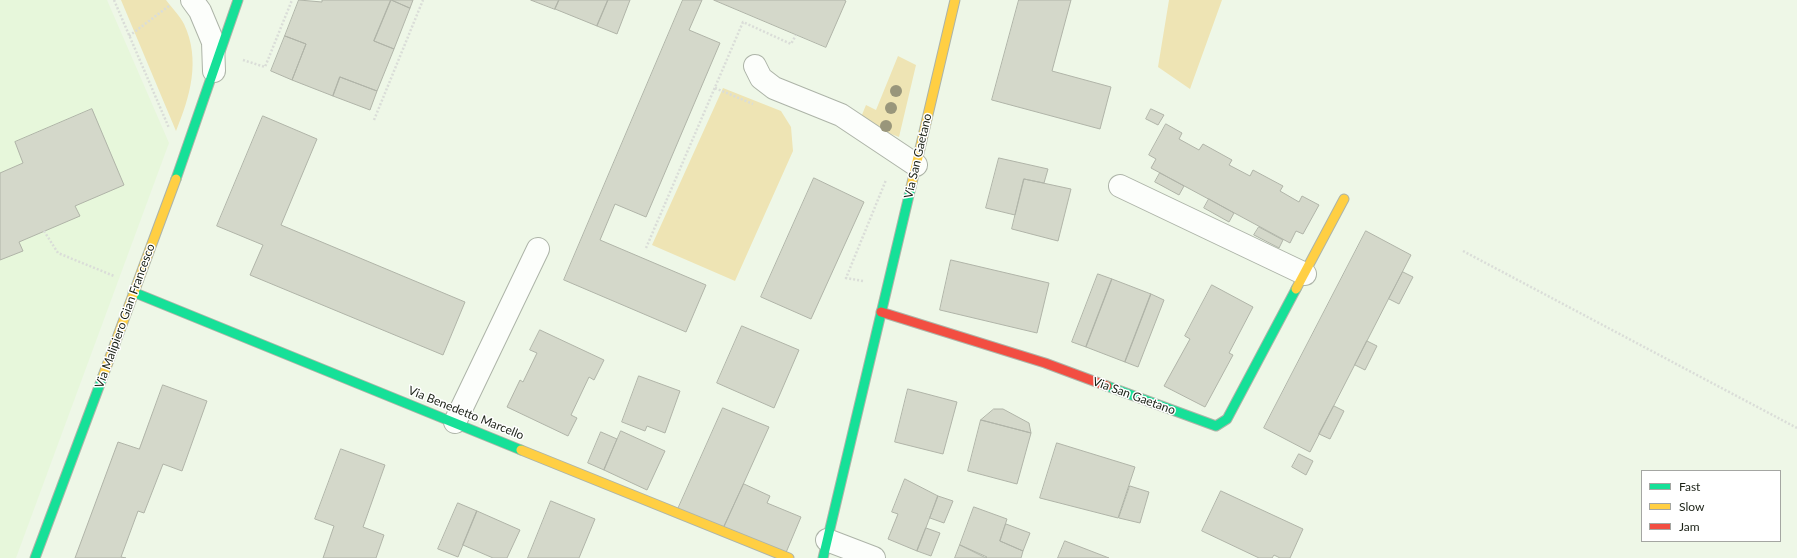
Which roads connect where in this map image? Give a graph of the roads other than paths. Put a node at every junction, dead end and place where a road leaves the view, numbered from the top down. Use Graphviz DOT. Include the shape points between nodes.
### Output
graph roads {
  1 [pos="238,0"];
  2 [pos="955,0"];
  3 [pos="181,2"];
  4 [pos="755,66"];
  5 [pos="214,74"];
  6 [pos="916,165"];
  7 [pos="1120,186"];
  8 [pos="1344,199"];
  9 [pos="538,249"];
  10 [pos="1306,274"];
  11 [pos="133,292"];
  12 [pos="882,312"];
  13 [pos="455,422"];
  14 [pos="825,549"];
  15 [pos="35,558"];
  16 [pos="789,558"];
  17 [pos="874,558"];
  1 -- 5 [label="street, Via Malipiero Gian Francesco"];
  2 -- 6 [label="street, Via San Gaetano"];
  3 -- 5 [label="street, Via Malipiero Gian Francesco" via="200,11 213,42"];
  4 -- 6 [label="street" via="761,78 774,88 841,115"];
  5 -- 11 [label="street, Via Malipiero Gian Francesco"];
  6 -- 12 [label="street, Via San Gaetano"];
  7 -- 10 [label="street"];
  8 -- 10 [label="street, Via San Gaetano"];
  9 -- 13 [label="street"];
  10 -- 12 [label="street, Via San Gaetano" via="1227,419 1216,426 1045,363"];
  11 -- 13 [label="street, Via Benedetto Marcello"];
  11 -- 15 [label="street, Via Malipiero Gian Francesco"];
  12 -- 14 [label="street, Via San Gaetano"];
  13 -- 16 [label="street, Via Benedetto Marcello"];
  14 -- 17 [label="street"];
}
